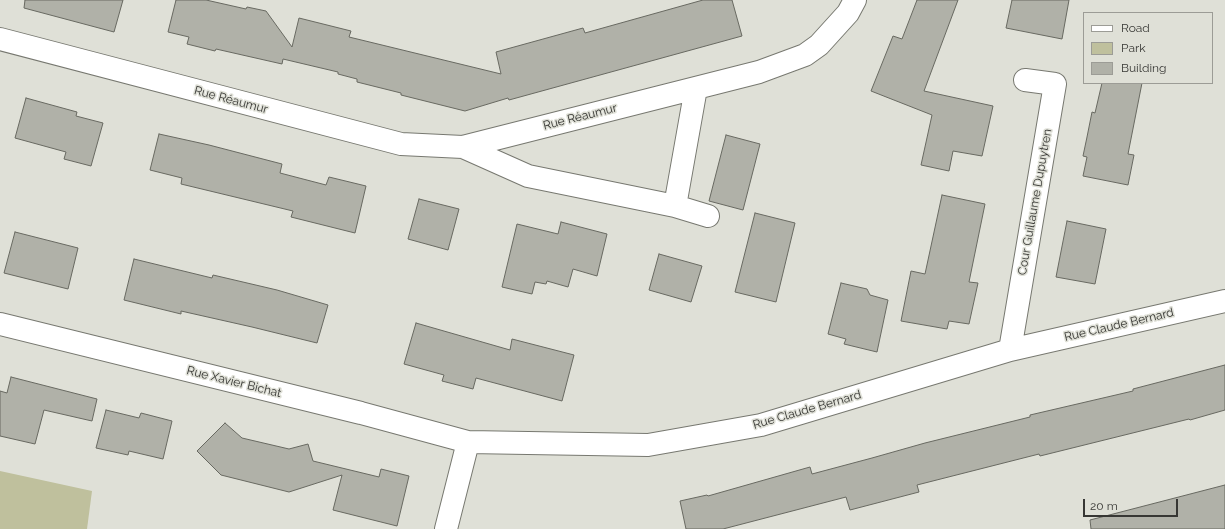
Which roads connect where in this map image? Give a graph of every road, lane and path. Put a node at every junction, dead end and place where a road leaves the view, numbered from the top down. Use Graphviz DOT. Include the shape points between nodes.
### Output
graph roads {
  1 [pos="855,0"];
  2 [pos="0,39"];
  3 [pos="1025,80"];
  4 [pos="696,88"];
  5 [pos="463,147"];
  6 [pos="675,206"];
  7 [pos="708,216"];
  8 [pos="1225,301"];
  9 [pos="0,324"];
  10 [pos="1010,350"];
  11 [pos="468,442"];
  12 [pos="446,529"];
  1 -- 4 [label="street, Rue Réaumur" via="848,13 819,45 805,55 759,72"];
  2 -- 5 [label="street, Rue Réaumur" via="401,144"];
  3 -- 10 [label="street, Cour Guillaume Dupuytren" via="1055,84"];
  4 -- 5 [label="street, Rue Réaumur"];
  4 -- 6 [label="street"];
  5 -- 6 [label="street, Rue Réaumur" via="528,176"];
  6 -- 7 [label="street, Rue Réaumur"];
  8 -- 10 [label="street, Rue Claude Bernard"];
  9 -- 11 [label="street, Rue Xavier Bichat"];
  10 -- 11 [label="street, Rue Claude Bernard" via="761,425 648,445"];
  11 -- 12 [label="street"];
}
